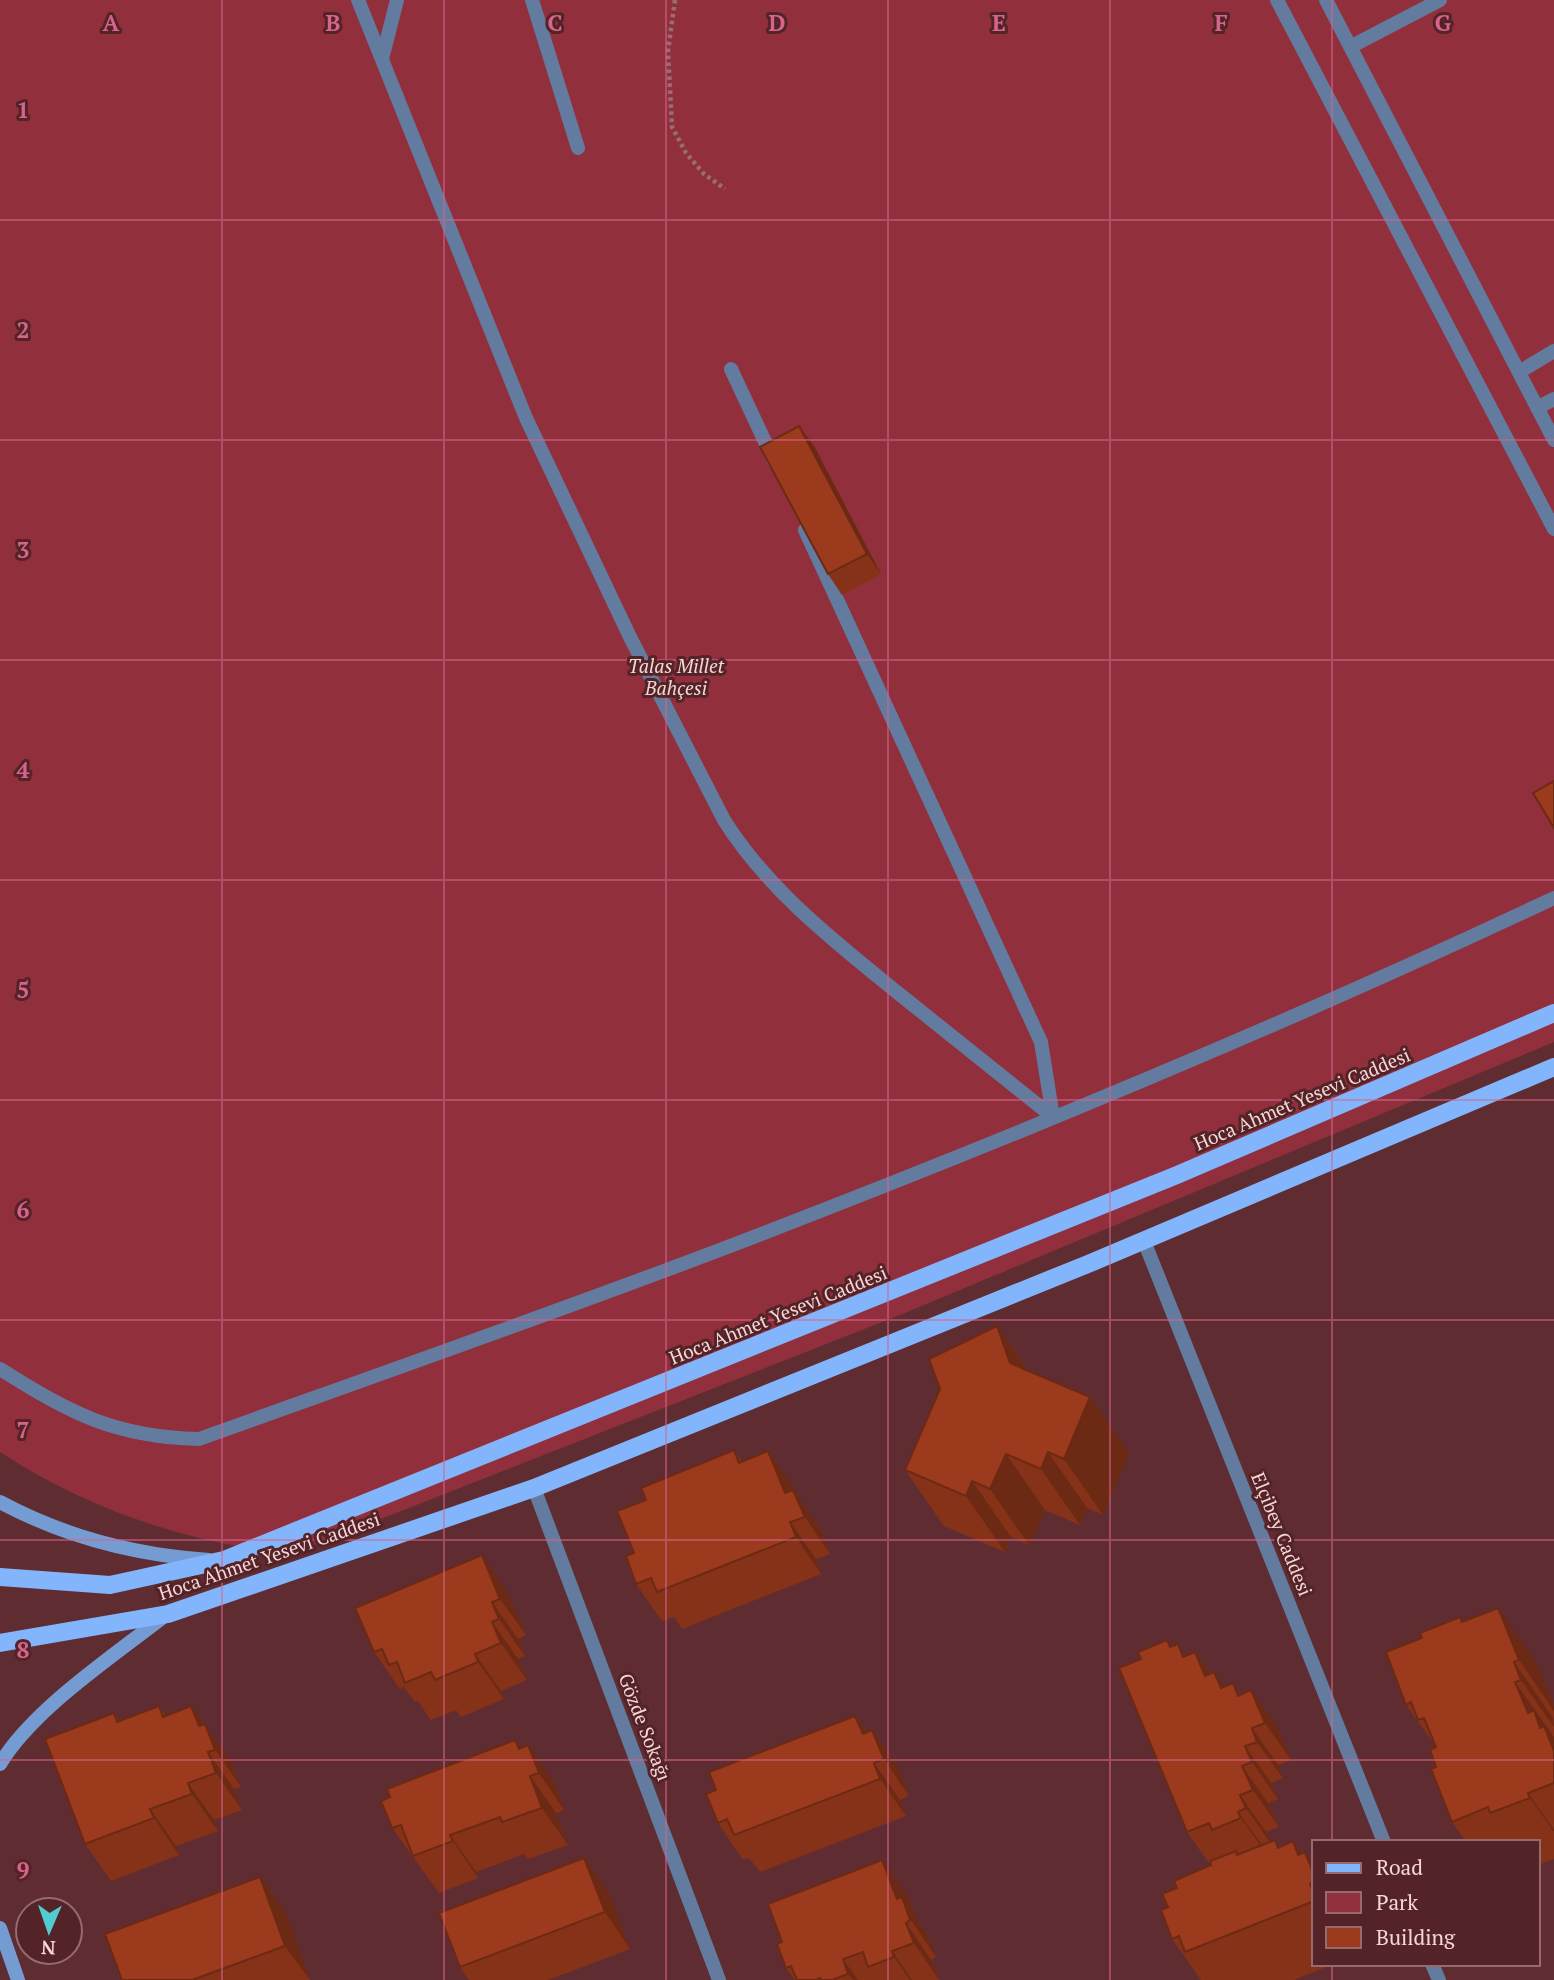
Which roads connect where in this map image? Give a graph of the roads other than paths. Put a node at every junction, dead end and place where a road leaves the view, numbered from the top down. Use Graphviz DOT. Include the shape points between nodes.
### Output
graph roads {
  1 [pos="358,0"];
  2 [pos="397,0"];
  3 [pos="532,0"];
  4 [pos="1277,0"];
  5 [pos="1326,0"];
  6 [pos="1440,0"];
  7 [pos="1350,47"];
  8 [pos="382,59"];
  9 [pos="578,148"];
  10 [pos="1554,351"];
  11 [pos="731,369"];
  12 [pos="1519,372"];
  13 [pos="1554,399"];
  14 [pos="1538,408"];
  15 [pos="1554,440"];
  16 [pos="778,470"];
  17 [pos="801,521"];
  18 [pos="1554,529"];
  19 [pos="1554,898"];
  20 [pos="1554,1013"];
  21 [pos="1554,1067"];
  22 [pos="1053,1117"];
  23 [pos="1144,1241"];
  24 [pos="0,1369"];
  25 [pos="534,1488"];
  26 [pos="0,1502"];
  27 [pos="224,1560"];
  28 [pos="0,1577"];
  29 [pos="167,1614"];
  30 [pos="0,1643"];
  31 [pos="0,1764"];
  32 [pos="1383,1840"];
  33 [pos="0,1928"];
  34 [pos="18,1980"];
  35 [pos="719,1980"];
  1 -- 8 [label="street"];
  2 -- 8 [label="street"];
  3 -- 9 [label="street"];
  4 -- 18 [label="street"];
  5 -- 7 [label="street"];
  6 -- 7 [label="street"];
  7 -- 12 [label="street"];
  8 -- 22 [label="street" via="526,418 630,637 741,848 782,895 849,953"];
  10 -- 12 [label="street"];
  11 -- 16 [label="street"];
  12 -- 14 [label="street"];
  13 -- 14 [label="street"];
  14 -- 15 [label="street"];
  17 -- 22 [label="street" via="1041,1042"];
  19 -- 22 [label="street" via="1325,1002"];
  20 -- 27 [label="main road, Hoca Ahmet Yesevi Caddesi" via="1164,1180"];
  21 -- 23 [label="main road, Hoca Ahmet Yesevi Caddesi"];
  22 -- 24 [label="street" via="695,1259 199,1439 162,1438 99,1423"];
  23 -- 25 [label="main road, Hoca Ahmet Yesevi Caddesi"];
  23 -- 32 [label="street, Elçibey Caddesi"];
  25 -- 29 [label="main road, Hoca Ahmet Yesevi Caddesi"];
  25 -- 35 [label="street, Gözde Sokağı"];
  26 -- 27 [label="main road" via="71,1534 121,1548"];
  27 -- 28 [label="main road, Hoca Ahmet Yesevi Caddesi" via="110,1585"];
  29 -- 30 [label="main road, Hoca Ahmet Yesevi Caddesi"];
  29 -- 31 [label="main road" via="57,1701 23,1732"];
  33 -- 34 [label="main road"];
}
